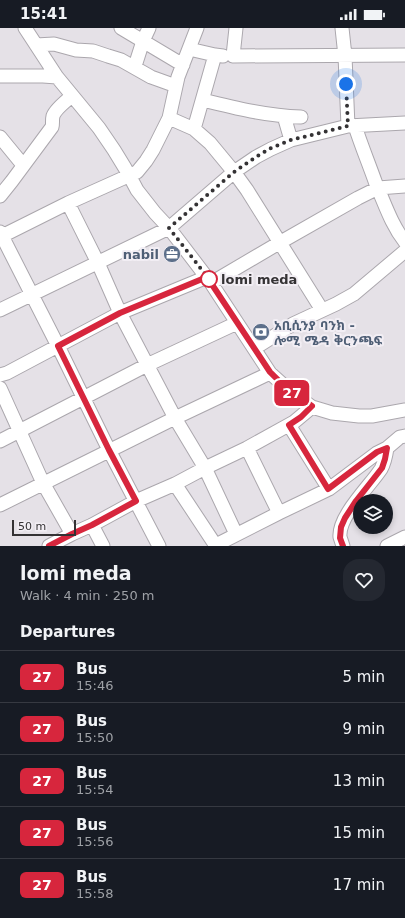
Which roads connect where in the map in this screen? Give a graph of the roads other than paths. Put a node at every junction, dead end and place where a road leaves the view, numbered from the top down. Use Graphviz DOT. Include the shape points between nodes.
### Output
graph roads {
  1 [pos="25,28"];
  2 [pos="121,28"];
  3 [pos="149,28"];
  4 [pos="197,28"];
  5 [pos="236,28"];
  6 [pos="342,28"];
  7 [pos="143,41"];
  8 [pos="36,45"];
  9 [pos="190,48"];
  10 [pos="215,55"];
  11 [pos="405,55"];
  12 [pos="233,56"];
  13 [pos="345,56"];
  14 [pos="183,65"];
  15 [pos="135,66"];
  16 [pos="0,76"];
  17 [pos="57,77"];
  18 [pos="176,86"];
  19 [pos="72,96"];
  20 [pos="203,100"];
  21 [pos="284,116"];
  22 [pos="301,117"];
  23 [pos="169,118"];
  24 [pos="405,123"];
  25 [pos="351,126"];
  26 [pos="194,129"];
  27 [pos="0,137"];
  28 [pos="291,140"];
  29 [pos="23,165"];
  30 [pos="234,172"];
  31 [pos="129,175"];
  32 [pos="405,186"];
  33 [pos="378,188"];
  34 [pos="0,196"];
  35 [pos="68,203"];
  36 [pos="169,228"];
  37 [pos="1,235"];
  38 [pos="405,242"];
  39 [pos="279,243"];
  40 [pos="405,251"];
  41 [pos="98,263"];
  42 [pos="209,280"];
  43 [pos="31,295"];
  44 [pos="0,310"];
  45 [pos="322,310"];
  46 [pos="120,313"];
  47 [pos="237,323"];
  48 [pos="58,346"];
  49 [pos="255,348"];
  50 [pos="147,365"];
  51 [pos="270,372"];
  52 [pos="0,376"];
  53 [pos="0,388"];
  54 [pos="84,398"];
  55 [pos="312,406"];
  56 [pos="405,410"];
  57 [pos="175,418"];
  58 [pos="289,425"];
  59 [pos="20,430"];
  60 [pos="405,436"];
  61 [pos="0,441"];
  62 [pos="247,448"];
  63 [pos="387,448"];
  64 [pos="109,450"];
  65 [pos="205,468"];
  66 [pos="43,483"];
  67 [pos="175,484"];
  68 [pos="328,489"];
  69 [pos="136,501"];
  70 [pos="0,505"];
  71 [pos="279,513"];
  72 [pos="92,525"];
  73 [pos="72,534"];
  74 [pos="236,534"];
  75 [pos="405,537"];
  76 [pos="50,546"];
  77 [pos="103,546"];
  78 [pos="159,546"];
  79 [pos="215,546"];
  80 [pos="343,546"];
  81 [pos="387,546"];
  1 -- 8 [label="street"];
  2 -- 7 [label="street"];
  3 -- 7 [label="street"];
  4 -- 9 [label="street"];
  5 -- 12 [label="street"];
  6 -- 13 [label="street"];
  7 -- 14 [label="street"];
  7 -- 15 [label="street"];
  8 -- 15 [label="street" via="54,44 93,52"];
  8 -- 17 [label="street"];
  9 -- 10 [label="street"];
  9 -- 14 [label="street"];
  10 -- 12 [label="street"];
  10 -- 20 [label="street"];
  11 -- 13 [label="street"];
  12 -- 13 [label="street"];
  13 -- 25 [label="street"];
  14 -- 18 [label="street"];
  15 -- 18 [label="street" via="151,77"];
  16 -- 17 [label="street"];
  17 -- 19 [label="street"];
  18 -- 23 [label="street"];
  19 -- 29 [label="street" via="57,110 53,116 52,127"];
  19 -- 31 [label="street" via="110,144"];
  20 -- 21 [label="street"];
  20 -- 26 [label="street"];
  21 -- 22 [label="street"];
  21 -- 28 [label="street"];
  23 -- 26 [label="street"];
  23 -- 31 [label="street" via="146,161 137,172"];
  24 -- 25 [label="street"];
  25 -- 28 [label="street"];
  25 -- 33 [label="street"];
  26 -- 30 [label="street" via="210,143"];
  27 -- 29 [label="street"];
  28 -- 30 [label="street" via="271,148"];
  29 -- 34 [label="street"];
  30 -- 36 [label="street"];
  30 -- 39 [label="street"];
  31 -- 35 [label="street"];
  31 -- 36 [label="street" via="137,190"];
  32 -- 33 [label="street"];
  33 -- 38 [label="street" via="391,220"];
  33 -- 39 [label="street"];
  35 -- 37 [label="street"];
  35 -- 41 [label="street"];
  36 -- 41 [label="street"];
  36 -- 42 [label="street"];
  37 -- 43 [label="street"];
  39 -- 42 [label="street"];
  39 -- 45 [label="street"];
  40 -- 45 [label="street" via="354,294"];
  41 -- 43 [label="street"];
  41 -- 46 [label="street"];
  42 -- 46 [label="street"];
  42 -- 47 [label="street"];
  43 -- 44 [label="street"];
  43 -- 48 [label="street"];
  45 -- 49 [label="street"];
  46 -- 48 [label="street"];
  46 -- 50 [label="street"];
  47 -- 49 [label="street"];
  47 -- 50 [label="street"];
  48 -- 52 [label="street"];
  48 -- 54 [label="street"];
  49 -- 51 [label="street"];
  50 -- 54 [label="street"];
  50 -- 57 [label="street"];
  51 -- 55 [label="street" via="290,391"];
  51 -- 57 [label="street"];
  53 -- 59 [label="street"];
  54 -- 59 [label="street"];
  54 -- 64 [label="street"];
  55 -- 56 [label="street" via="332,413 359,416"];
  55 -- 58 [label="street"];
  57 -- 64 [label="street"];
  57 -- 65 [label="street"];
  58 -- 62 [label="street"];
  58 -- 68 [label="street"];
  59 -- 61 [label="street"];
  59 -- 66 [label="street"];
  60 -- 63 [label="street"];
  62 -- 65 [label="street"];
  62 -- 71 [label="street"];
  63 -- 68 [label="street" via="377,452"];
  63 -- 80 [label="street" via="382,468 345,518 340,538"];
  64 -- 66 [label="street"];
  64 -- 69 [label="street"];
  65 -- 67 [label="street"];
  65 -- 74 [label="street"];
  66 -- 70 [label="street"];
  66 -- 73 [label="street"];
  67 -- 69 [label="street"];
  67 -- 79 [label="street"];
  68 -- 71 [label="street"];
  69 -- 72 [label="street"];
  69 -- 78 [label="street"];
  71 -- 74 [label="street"];
  72 -- 73 [label="street"];
  72 -- 77 [label="street"];
  73 -- 76 [label="street"];
  74 -- 79 [label="street"];
  75 -- 81 [label="street"];
}
